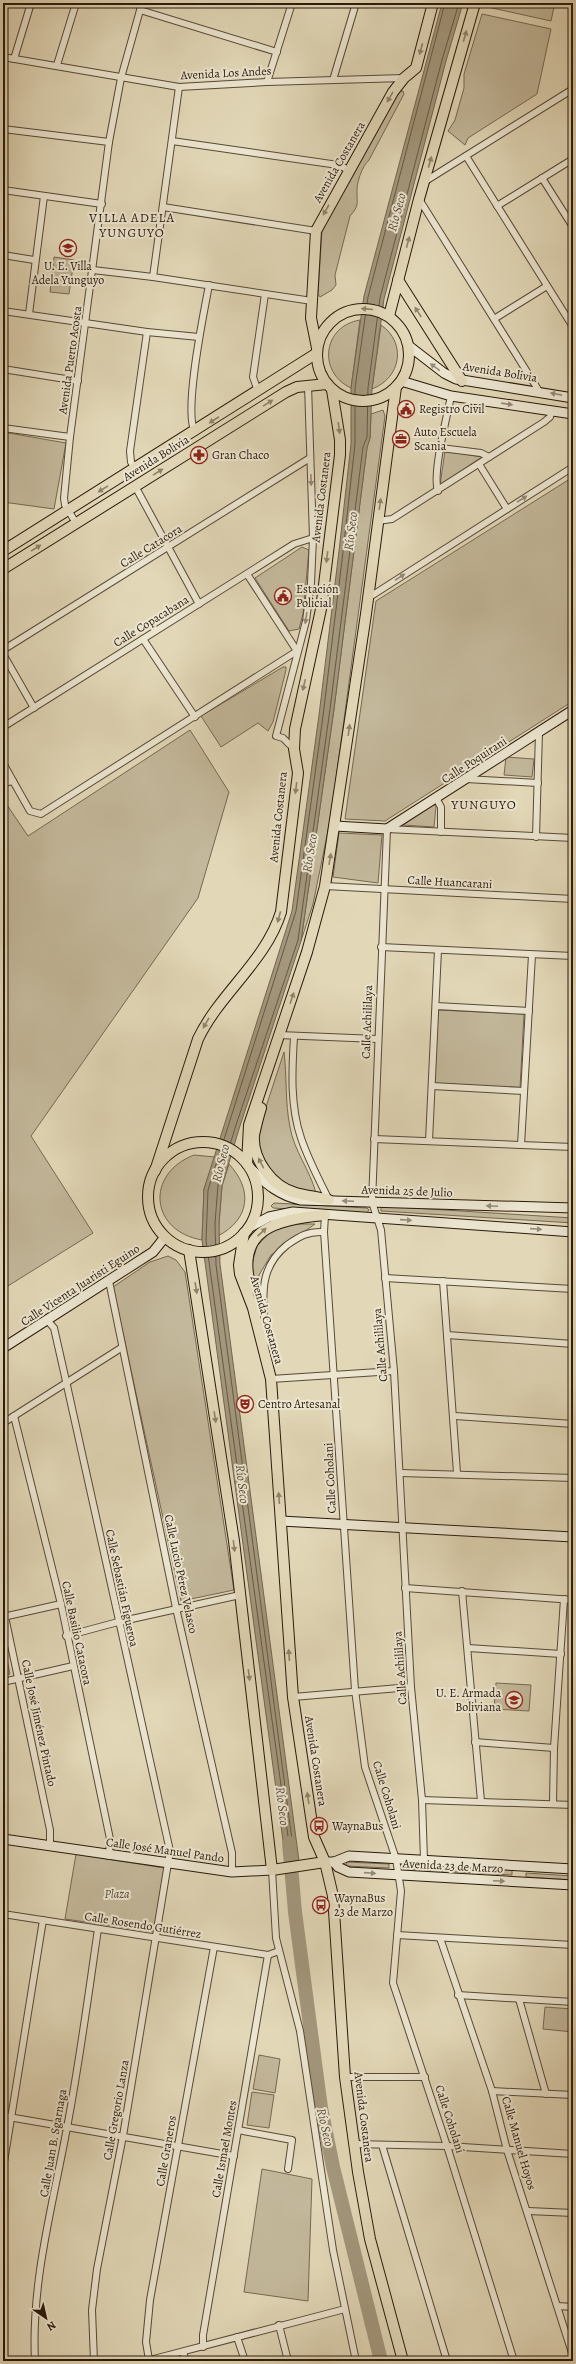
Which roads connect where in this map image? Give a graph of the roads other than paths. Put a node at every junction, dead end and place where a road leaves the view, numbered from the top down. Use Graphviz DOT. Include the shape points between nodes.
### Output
graph roads {
  1 [pos="31,3"];
  2 [pos="76,3"];
  3 [pos="292,3"];
  4 [pos="356,3"];
  5 [pos="433,3"];
  6 [pos="474,3"];
  7 [pos="141,6"];
  8 [pos="277,52"];
  9 [pos="3,57"];
  10 [pos="14,59"];
  11 [pos="57,65"];
  12 [pos="121,78"];
  13 [pos="404,78"];
  14 [pos="333,80"];
  15 [pos="267,82"];
  16 [pos="179,87"];
  17 [pos="573,89"];
  18 [pos="3,129"];
  19 [pos="172,141"];
  20 [pos="109,142"];
  21 [pos="466,156"];
  22 [pos="573,159"];
  23 [pos="349,170"];
  24 [pos="542,178"];
  25 [pos="424,182"];
  26 [pos="3,190"];
  27 [pos="44,196"];
  28 [pos="419,199"];
  29 [pos="102,204"];
  30 [pos="497,206"];
  31 [pos="162,207"];
  32 [pos="573,226"];
  33 [pos="316,231"];
  34 [pos="3,255"];
  35 [pos="34,260"];
  36 [pos="93,270"];
  37 [pos="153,277"];
  38 [pos="398,280"];
  39 [pos="209,285"];
  40 [pos="547,286"];
  41 [pos="265,294"];
  42 [pos="312,301"];
  43 [pos="3,311"];
  44 [pos="29,314"];
  45 [pos="386,314"];
  46 [pos="494,319"];
  47 [pos="87,323"];
  48 [pos="573,327"];
  49 [pos="147,332"];
  50 [pos="199,337"];
  51 [pos="409,346"];
  52 [pos="317,350"];
  53 [pos="3,369"];
  54 [pos="462,380"];
  55 [pos="78,381"];
  56 [pos="308,385"];
  57 [pos="396,387"];
  58 [pos="333,389"];
  59 [pos="258,391"];
  60 [pos="539,391"];
  61 [pos="451,396"];
  62 [pos="573,398"];
  63 [pos="552,410"];
  64 [pos="573,414"];
  65 [pos="3,428"];
  66 [pos="195,432"];
  67 [pos="70,436"];
  68 [pos="441,448"];
  69 [pos="489,457"];
  70 [pos="310,458"];
  71 [pos="479,464"];
  72 [pos="573,467"];
  73 [pos="135,469"];
  74 [pos="135,486"];
  75 [pos="438,491"];
  76 [pos="507,509"];
  77 [pos="68,511"];
  78 [pos="377,521"];
  79 [pos="76,523"];
  80 [pos="313,538"];
  81 [pos="167,549"];
  82 [pos="3,551"];
  83 [pos="3,569"];
  84 [pos="247,574"];
  85 [pos="368,598"];
  86 [pos="199,604"];
  87 [pos="143,639"];
  88 [pos="3,650"];
  89 [pos="297,651"];
  90 [pos="3,654"];
  91 [pos="34,708"];
  92 [pos="573,710"];
  93 [pos="195,717"];
  94 [pos="3,727"];
  95 [pos="539,732"];
  96 [pos="294,749"];
  97 [pos="3,764"];
  98 [pos="466,779"];
  99 [pos="14,781"];
  100 [pos="3,783"];
  101 [pos="538,783"];
  102 [pos="436,798"];
  103 [pos="335,826"];
  104 [pos="387,829"];
  105 [pos="441,832"];
  106 [pos="536,837"];
  107 [pos="573,838"];
  108 [pos="325,886"];
  109 [pos="383,889"];
  110 [pos="573,899"];
  111 [pos="381,947"];
  112 [pos="438,950"];
  113 [pos="532,955"];
  114 [pos="573,956"];
  115 [pos="436,1006"];
  116 [pos="529,1012"];
  117 [pos="279,1034"];
  118 [pos="294,1037"];
  119 [pos="377,1039"];
  120 [pos="432,1086"];
  121 [pos="524,1091"];
  122 [pos="374,1139"];
  123 [pos="429,1141"];
  124 [pos="521,1145"];
  125 [pos="573,1147"];
  126 [pos="249,1167"];
  127 [pos="155,1171"];
  128 [pos="329,1200"];
  129 [pos="372,1202"];
  130 [pos="573,1208"];
  131 [pos="325,1216"];
  132 [pos="378,1218"];
  133 [pos="246,1230"];
  134 [pos="324,1232"];
  135 [pos="573,1232"];
  136 [pos="165,1237"];
  137 [pos="189,1250"];
  138 [pos="385,1278"];
  139 [pos="109,1281"];
  140 [pos="443,1281"];
  141 [pos="573,1289"];
  142 [pos="253,1308"];
  143 [pos="47,1320"];
  144 [pos="448,1335"];
  145 [pos="573,1344"];
  146 [pos="3,1348"];
  147 [pos="121,1348"];
  148 [pos="265,1354"];
  149 [pos="394,1371"];
  150 [pos="335,1374"];
  151 [pos="271,1379"];
  152 [pos="66,1381"];
  153 [pos="14,1416"];
  154 [pos="454,1416"];
  155 [pos="3,1422"];
  156 [pos="573,1424"];
  157 [pos="401,1472"];
  158 [pos="457,1473"];
  159 [pos="573,1478"];
  160 [pos="281,1521"];
  161 [pos="344,1526"];
  162 [pos="402,1527"];
  163 [pos="573,1537"];
  164 [pos="405,1588"];
  165 [pos="462,1591"];
  166 [pos="240,1595"];
  167 [pos="564,1599"];
  168 [pos="573,1600"];
  169 [pos="61,1604"];
  170 [pos="3,1607"];
  171 [pos="176,1608"];
  172 [pos="4,1617"];
  173 [pos="118,1622"];
  174 [pos="66,1636"];
  175 [pos="468,1648"];
  176 [pos="561,1654"];
  177 [pos="73,1666"];
  178 [pos="18,1678"];
  179 [pos="3,1682"];
  180 [pos="411,1687"];
  181 [pos="355,1690"];
  182 [pos="292,1697"];
  183 [pos="475,1742"];
  184 [pos="554,1748"];
  185 [pos="422,1800"];
  186 [pos="482,1802"];
  187 [pos="553,1804"];
  188 [pos="573,1804"];
  189 [pos="3,1839"];
  190 [pos="50,1844"];
  191 [pos="109,1856"];
  192 [pos="396,1859"];
  193 [pos="424,1860"];
  194 [pos="169,1862"];
  195 [pos="329,1862"];
  196 [pos="521,1866"];
  197 [pos="573,1869"];
  198 [pos="272,1870"];
  199 [pos="232,1872"];
  200 [pos="398,1875"];
  201 [pos="519,1882"];
  202 [pos="573,1885"];
  203 [pos="3,1914"];
  204 [pos="43,1920"];
  205 [pos="98,1929"];
  206 [pos="397,1935"];
  207 [pos="156,1938"];
  208 [pos="440,1938"];
  209 [pos="573,1945"];
  210 [pos="214,1947"];
  211 [pos="279,1951"];
  212 [pos="268,1955"];
  213 [pos="458,1996"];
  214 [pos="519,1999"];
  215 [pos="573,2002"];
  216 [pos="345,2077"];
  217 [pos="425,2077"];
  218 [pos="492,2091"];
  219 [pos="546,2094"];
  220 [pos="573,2095"];
  221 [pos="3,2116"];
  222 [pos="13,2117"];
  223 [pos="68,2127"];
  224 [pos="238,2130"];
  225 [pos="123,2136"];
  226 [pos="354,2144"];
  227 [pos="382,2145"];
  228 [pos="178,2146"];
  229 [pos="447,2146"];
  230 [pos="507,2150"];
  231 [pos="573,2154"];
  232 [pos="234,2156"];
  233 [pos="3,2168"];
  234 [pos="288,2169"];
  235 [pos="528,2211"];
  236 [pos="573,2213"];
  237 [pos="558,2306"];
  238 [pos="573,2307"];
  239 [pos="345,2308"];
  240 [pos="279,2325"];
  241 [pos="237,2337"];
  242 [pos="203,2346"];
  243 [pos="183,2352"];
  244 [pos="573,2356"];
  245 [pos="514,2360"];
  246 [pos="35,2361"];
  247 [pos="94,2361"];
  248 [pos="148,2361"];
  249 [pos="186,2361"];
  250 [pos="245,2361"];
  251 [pos="288,2361"];
  252 [pos="356,2361"];
  253 [pos="403,2361"];
  254 [pos="447,2361"];
  255 [pos="540,2361"];
  1 -- 10 [label="street"];
  2 -- 11 [label="street"];
  3 -- 8 [label="street"];
  4 -- 14 [label="street"];
  5 -- 13 [label="main road, Avenida Costanera, one-way" via="416,68"];
  25 -- 6 [label="main road, one-way"];
  7 -- 8 [label="street"];
  7 -- 12 [label="street, Avenida Puerto Acosta"];
  8 -- 15 [label="street"];
  9 -- 10 [label="street, Avenida Los Andes"];
  10 -- 11 [label="street, Avenida Los Andes"];
  11 -- 12 [label="street, Avenida Los Andes"];
  12 -- 16 [label="street, Avenida Los Andes"];
  12 -- 20 [label="street, Avenida Puerto Acosta"];
  13 -- 14 [label="street, Avenida Los Andes"];
  13 -- 23 [label="main road, Avenida Costanera, one-way"];
  14 -- 15 [label="street, Avenida Los Andes"];
  15 -- 16 [label="street, Avenida Los Andes"];
  16 -- 19 [label="street"];
  17 -- 21 [label="street"];
  18 -- 20 [label="street"];
  19 -- 23 [label="street" via="338,165"];
  19 -- 31 [label="street"];
  20 -- 29 [label="street, Avenida Puerto Acosta"];
  21 -- 25 [label="street"];
  21 -- 30 [label="street"];
  22 -- 24 [label="street"];
  23 -- 33 [label="main road, Avenida Costanera, one-way"];
  24 -- 30 [label="street"];
  24 -- 32 [label="street"];
  25 -- 28 [label="main road"];
  26 -- 27 [label="street"];
  27 -- 29 [label="street"];
  27 -- 35 [label="street"];
  38 -- 28 [label="main road, one-way"];
  28 -- 46 [label="street"];
  29 -- 36 [label="street, Avenida Puerto Acosta"];
  30 -- 40 [label="street"];
  31 -- 33 [label="street"];
  31 -- 37 [label="street"];
  33 -- 42 [label="main road, Avenida Costanera"];
  34 -- 35 [label="street"];
  35 -- 44 [label="street"];
  36 -- 37 [label="street"];
  36 -- 47 [label="street, Avenida Puerto Acosta"];
  37 -- 39 [label="street"];
  38 -- 45 [label="main road"];
  54 -- 38 [label="main road, one-way"];
  39 -- 41 [label="street"];
  39 -- 50 [label="street"];
  40 -- 46 [label="street"];
  40 -- 48 [label="street"];
  41 -- 42 [label="street"];
  41 -- 59 [label="street" via="253,377"];
  42 -- 52 [label="main road, Avenida Costanera" via="311,318"];
  43 -- 44 [label="street"];
  44 -- 47 [label="street"];
  45 -- 51 [label="main road" via="400,326"];
  45 -- 52 [label="main road, one-way" via="367,308 352,310 332,321 322,333"];
  46 -- 60 [label="street"];
  47 -- 49 [label="street"];
  47 -- 55 [label="street, Avenida Puerto Acosta"];
  49 -- 50 [label="street"];
  49 -- 73 [label="street" via="130,451 130,462"];
  50 -- 66 [label="street" via="191,415"];
  54 -- 51 [label="street, Avenida Bolivia, one-way" via="444,373"];
  51 -- 57 [label="main road" via="407,368"];
  52 -- 58 [label="main road" via="320,371"];
  52 -- 59 [label="main road, Avenida Bolivia"];
  53 -- 55 [label="street"];
  54 -- 60 [label="street, Avenida Bolivia"];
  55 -- 67 [label="street, Avenida Puerto Acosta"];
  56 -- 58 [label="main road, Avenida Bolivia"];
  56 -- 70 [label="street"];
  74 -- 56 [label="main road, Avenida Bolivia, one-way" via="286,392 297,386"];
  57 -- 58 [label="main road" via="368,401 353,400"];
  57 -- 61 [label="street"];
  78 -- 57 [label="main road, one-way"];
  58 -- 96 [label="main road, Avenida Costanera, one-way" via="340,451 321,609 295,729"];
  59 -- 66 [label="main road, Avenida Bolivia, one-way"];
  62 -- 60 [label="street, Avenida Bolivia, one-way"];
  61 -- 63 [label="street, one-way"];
  61 -- 68 [label="street"];
  63 -- 64 [label="street"];
  63 -- 69 [label="street" via="550,417 544,422"];
  65 -- 67 [label="street"];
  66 -- 73 [label="main road, Avenida Bolivia"];
  67 -- 77 [label="street, Avenida Puerto Acosta" via="64,498"];
  68 -- 69 [label="street" via="482,452"];
  68 -- 75 [label="street"];
  69 -- 71 [label="street"];
  70 -- 80 [label="street, one-way"];
  70 -- 81 [label="street, Calle Catacora"];
  71 -- 75 [label="street"];
  71 -- 76 [label="street"];
  76 -- 72 [label="street, one-way"];
  73 -- 77 [label="main road, Avenida Bolivia, one-way"];
  74 -- 79 [label="main road, Avenida Bolivia"];
  74 -- 81 [label="street"];
  75 -- 78 [label="street" via="392,519"];
  85 -- 76 [label="street, one-way"];
  77 -- 79 [label="street, Avenida Puerto Acosta"];
  77 -- 82 [label="main road, Avenida Bolivia"];
  78 -- 85 [label="main road"];
  83 -- 79 [label="main road, Avenida Bolivia, one-way"];
  80 -- 84 [label="street, Calle Copacabana" via="294,544"];
  80 -- 89 [label="street, one-way" via="306,621"];
  81 -- 86 [label="street"];
  81 -- 88 [label="street, Calle Catacora"];
  84 -- 86 [label="street, Calle Copacabana"];
  84 -- 89 [label="street"];
  103 -- 85 [label="main road, one-way"];
  86 -- 87 [label="street, Calle Copacabana"];
  87 -- 91 [label="street, Calle Copacabana"];
  87 -- 93 [label="street"];
  89 -- 93 [label="street"];
  89 -- 96 [label="street" via="276,736"];
  90 -- 91 [label="street"];
  91 -- 94 [label="street, Calle Copacabana"];
  92 -- 95 [label="street, Calle Poquirani"];
  93 -- 99 [label="street" via="41,814 30,811"];
  95 -- 98 [label="street, Calle Poquirani"];
  95 -- 101 [label="street"];
  96 -- 127 [label="main road, Avenida Costanera, one-way" via="298,773 277,925 258,957 227,992 204,1026"];
  97 -- 99 [label="street"];
  98 -- 101 [label="street"];
  98 -- 102 [label="street, Calle Poquirani"];
  99 -- 100 [label="street"];
  101 -- 106 [label="street"];
  102 -- 104 [label="street, Calle Poquirani"];
  102 -- 105 [label="street" via="441,806"];
  103 -- 104 [label="street"];
  108 -- 103 [label="main road, one-way"];
  104 -- 105 [label="street"];
  104 -- 109 [label="street, Calle Achililaya"];
  105 -- 106 [label="street"];
  106 -- 107 [label="street"];
  108 -- 109 [label="street, Calle Huancarani"];
  117 -- 108 [label="main road, one-way" via="307,952"];
  109 -- 110 [label="street, Calle Huancarani"];
  109 -- 111 [label="street, Calle Achililaya"];
  111 -- 112 [label="street"];
  111 -- 119 [label="street, Calle Achililaya"];
  112 -- 113 [label="street"];
  112 -- 115 [label="street"];
  113 -- 114 [label="street"];
  113 -- 116 [label="street"];
  115 -- 116 [label="street"];
  115 -- 120 [label="street"];
  116 -- 121 [label="street"];
  117 -- 118 [label="street"];
  117 -- 126 [label="main road" via="249,1125"];
  128 -- 117 [label="main road, one-way" via="286,1189 273,1180 257,1154 254,1136 276,1059"];
  118 -- 119 [label="street"];
  118 -- 128 [label="street" via="294,1104 300,1137"];
  119 -- 122 [label="street, Calle Achililaya"];
  120 -- 121 [label="street"];
  120 -- 123 [label="street"];
  121 -- 124 [label="street"];
  122 -- 123 [label="street"];
  122 -- 129 [label="street, Calle Achililaya"];
  123 -- 124 [label="street"];
  124 -- 125 [label="street"];
  126 -- 127 [label="main road" via="233,1151 216,1144 193,1143 166,1157"];
  126 -- 128 [label="street, Avenida 25 de Julio" via="265,1183 288,1197"];
  126 -- 133 [label="main road" via="255,1179 258,1199"];
  127 -- 136 [label="main road" via="149,1189 149,1208 153,1220"];
  129 -- 128 [label="street, Avenida 25 de Julio, one-way"];
  130 -- 129 [label="street, Avenida 25 de Julio, one-way"];
  129 -- 132 [label="street, Calle Achililaya"];
  131 -- 132 [label="street"];
  131 -- 133 [label="street" via="281,1213"];
  131 -- 134 [label="street, Calle Coholani"];
  142 -- 131 [label="main road, one-way" via="247,1265 250,1247 262,1230 283,1220"];
  132 -- 135 [label="street, one-way"];
  132 -- 138 [label="street, Calle Achililaya"];
  133 -- 137 [label="main road" via="233,1242 221,1248 202,1252"];
  133 -- 142 [label="main road, Avenida Costanera" via="239,1265"];
  134 -- 148 [label="street" via="310,1231 296,1238 269,1264 264,1279"];
  134 -- 150 [label="street, Calle Coholani"];
  136 -- 137 [label="main road"];
  136 -- 139 [label="street, Calle Vicenta Juaristi Eguino" via="153,1252"];
  137 -- 166 [label="main road, one-way"];
  138 -- 140 [label="street"];
  138 -- 149 [label="street, Calle Achililaya"];
  139 -- 143 [label="street, Calle Vicenta Juaristi Eguino"];
  139 -- 147 [label="street, Calle Lucio Pérez Velasco"];
  140 -- 141 [label="street"];
  140 -- 144 [label="street"];
  142 -- 148 [label="main road, Avenida Costanera"];
  143 -- 146 [label="street, Calle Vicenta Juaristi Eguino"];
  143 -- 152 [label="street, Calle Sebastián Figueroa" via="54,1328"];
  144 -- 145 [label="street"];
  144 -- 154 [label="street"];
  147 -- 152 [label="street"];
  147 -- 171 [label="street, Calle Lucio Pérez Velasco"];
  148 -- 151 [label="main road, Avenida Costanera"];
  149 -- 150 [label="street"];
  149 -- 157 [label="street, Calle Achililaya"];
  150 -- 151 [label="street"];
  150 -- 161 [label="street, Calle Coholani"];
  160 -- 151 [label="main road, Avenida Costanera, one-way"];
  152 -- 153 [label="street"];
  152 -- 173 [label="street, Calle Sebastián Figueroa"];
  153 -- 155 [label="street"];
  153 -- 169 [label="street, Calle Basilio Catacora"];
  154 -- 156 [label="street"];
  154 -- 158 [label="street"];
  157 -- 158 [label="street"];
  157 -- 162 [label="street, Calle Achililaya"];
  158 -- 159 [label="street"];
  160 -- 161 [label="street"];
  182 -- 160 [label="main road, Avenida Costanera, one-way"];
  161 -- 162 [label="street"];
  161 -- 181 [label="street, Calle Coholani"];
  162 -- 163 [label="street"];
  162 -- 164 [label="street, Calle Achililaya"];
  164 -- 165 [label="street"];
  164 -- 180 [label="street, Calle Achililaya"];
  165 -- 167 [label="street"];
  165 -- 175 [label="street"];
  166 -- 171 [label="street"];
  166 -- 198 [label="main road, one-way"];
  167 -- 168 [label="street"];
  167 -- 176 [label="street"];
  169 -- 172 [label="street"];
  169 -- 174 [label="street, Calle Basilio Catacora"];
  170 -- 172 [label="street, Calle José Jiménez Pintado"];
  171 -- 173 [label="street"];
  171 -- 199 [label="street, Calle Lucio Pérez Velasco" via="232,1853"];
  172 -- 178 [label="street, Calle José Jiménez Pintado"];
  173 -- 174 [label="street"];
  173 -- 194 [label="street, Calle Sebastián Figueroa" via="170,1851"];
  174 -- 177 [label="street, Calle Basilio Catacora"];
  175 -- 176 [label="street"];
  175 -- 183 [label="street"];
  176 -- 184 [label="street"];
  177 -- 178 [label="street"];
  177 -- 191 [label="street, Calle Basilio Catacora" via="110,1839"];
  178 -- 179 [label="street"];
  178 -- 190 [label="street, Calle José Jiménez Pintado" via="50,1830"];
  180 -- 181 [label="street"];
  180 -- 185 [label="street, Calle Achililaya"];
  181 -- 182 [label="street"];
  181 -- 192 [label="street, Calle Coholani" via="365,1767"];
  195 -- 182 [label="main road, Avenida Costanera, one-way" via="314,1837"];
  183 -- 184 [label="street"];
  183 -- 186 [label="street"];
  184 -- 187 [label="street"];
  185 -- 186 [label="street"];
  185 -- 193 [label="street, Calle Achililaya"];
  186 -- 187 [label="street"];
  187 -- 188 [label="street"];
  189 -- 190 [label="street, Calle José Manuel Pando"];
  190 -- 191 [label="street, Calle José Manuel Pando"];
  191 -- 194 [label="street, Calle José Manuel Pando"];
  192 -- 193 [label="street, Avenida 23 de Marzo"];
  192 -- 195 [label="street, Avenida 23 de Marzo" via="349,1856"];
  192 -- 200 [label="street, Calle Coholani"];
  193 -- 196 [label="street, Avenida 23 de Marzo"];
  194 -- 199 [label="street, Calle José Manuel Pando"];
  194 -- 207 [label="street, Calle Gregorio Lanza"];
  195 -- 198 [label="main road, Calle José Manuel Pando"];
  195 -- 200 [label="street, Avenida 23 de Marzo, one-way" via="349,1872"];
  195 -- 216 [label="main road, Avenida Costanera" via="335,1913"];
  196 -- 197 [label="street, Avenida 23 de Marzo"];
  196 -- 201 [label="street"];
  198 -- 199 [label="street, Calle José Manuel Pando"];
  198 -- 211 [label="street"];
  200 -- 201 [label="street, Avenida 23 de Marzo, one-way"];
  200 -- 206 [label="street, Calle Coholani" via="401,1899"];
  201 -- 202 [label="street, Avenida 23 de Marzo"];
  203 -- 204 [label="street, Calle Rosendo Gutiérrez"];
  204 -- 205 [label="street, Calle Rosendo Gutiérrez"];
  204 -- 222 [label="street"];
  205 -- 207 [label="street, Calle Rosendo Gutiérrez"];
  205 -- 223 [label="street, Calle Juan B. Sgarnaga"];
  206 -- 208 [label="street"];
  206 -- 217 [label="street, Calle Coholani" via="393,1983"];
  207 -- 210 [label="street, Calle Rosendo Gutiérrez"];
  207 -- 225 [label="street, Calle Gregorio Lanza"];
  208 -- 209 [label="street"];
  208 -- 213 [label="street, Calle Manuel Hoyos"];
  210 -- 212 [label="street, Calle Rosendo Gutiérrez"];
  210 -- 228 [label="street, Calle Graneros"];
  211 -- 212 [label="street, Calle Rosendo Gutiérrez"];
  211 -- 239 [label="street" via="300,2031 332,2250"];
  212 -- 224 [label="street, Calle Ismael Montes"];
  213 -- 214 [label="street"];
  213 -- 218 [label="street, Calle Manuel Hoyos"];
  214 -- 215 [label="street"];
  214 -- 219 [label="street"];
  216 -- 217 [label="street"];
  216 -- 226 [label="main road, Avenida Costanera"];
  217 -- 229 [label="street, Calle Coholani"];
  218 -- 219 [label="street"];
  218 -- 230 [label="street, Calle Manuel Hoyos"];
  219 -- 220 [label="street"];
  221 -- 222 [label="street"];
  222 -- 223 [label="street"];
  222 -- 233 [label="street"];
  223 -- 225 [label="street"];
  223 -- 246 [label="street, Calle Juan B. Sgarnaga" via="38,2284"];
  224 -- 232 [label="street, Calle Ismael Montes"];
  224 -- 234 [label="street" via="292,2140"];
  225 -- 228 [label="street"];
  225 -- 247 [label="street, Calle Gregorio Lanza" via="97,2270 92,2310"];
  226 -- 227 [label="street"];
  226 -- 253 [label="main road, Avenida Costanera" via="370,2239"];
  227 -- 229 [label="street"];
  227 -- 254 [label="street"];
  228 -- 232 [label="street"];
  228 -- 248 [label="street, Calle Graneros" via="150,2300 146,2342"];
  229 -- 230 [label="street"];
  229 -- 245 [label="street, Calle Coholani"];
  230 -- 231 [label="street"];
  230 -- 235 [label="street, Calle Manuel Hoyos"];
  232 -- 242 [label="street, Calle Ismael Montes"];
  235 -- 236 [label="street"];
  235 -- 237 [label="street, Calle Manuel Hoyos"];
  237 -- 238 [label="street"];
  237 -- 244 [label="street, Calle Manuel Hoyos"];
  239 -- 240 [label="street"];
  239 -- 252 [label="street"];
  240 -- 241 [label="street"];
  240 -- 251 [label="street"];
  241 -- 242 [label="street"];
  241 -- 250 [label="street"];
  242 -- 243 [label="street"];
  243 -- 248 [label="street"];
  243 -- 249 [label="street"];
  245 -- 255 [label="street"];
}
